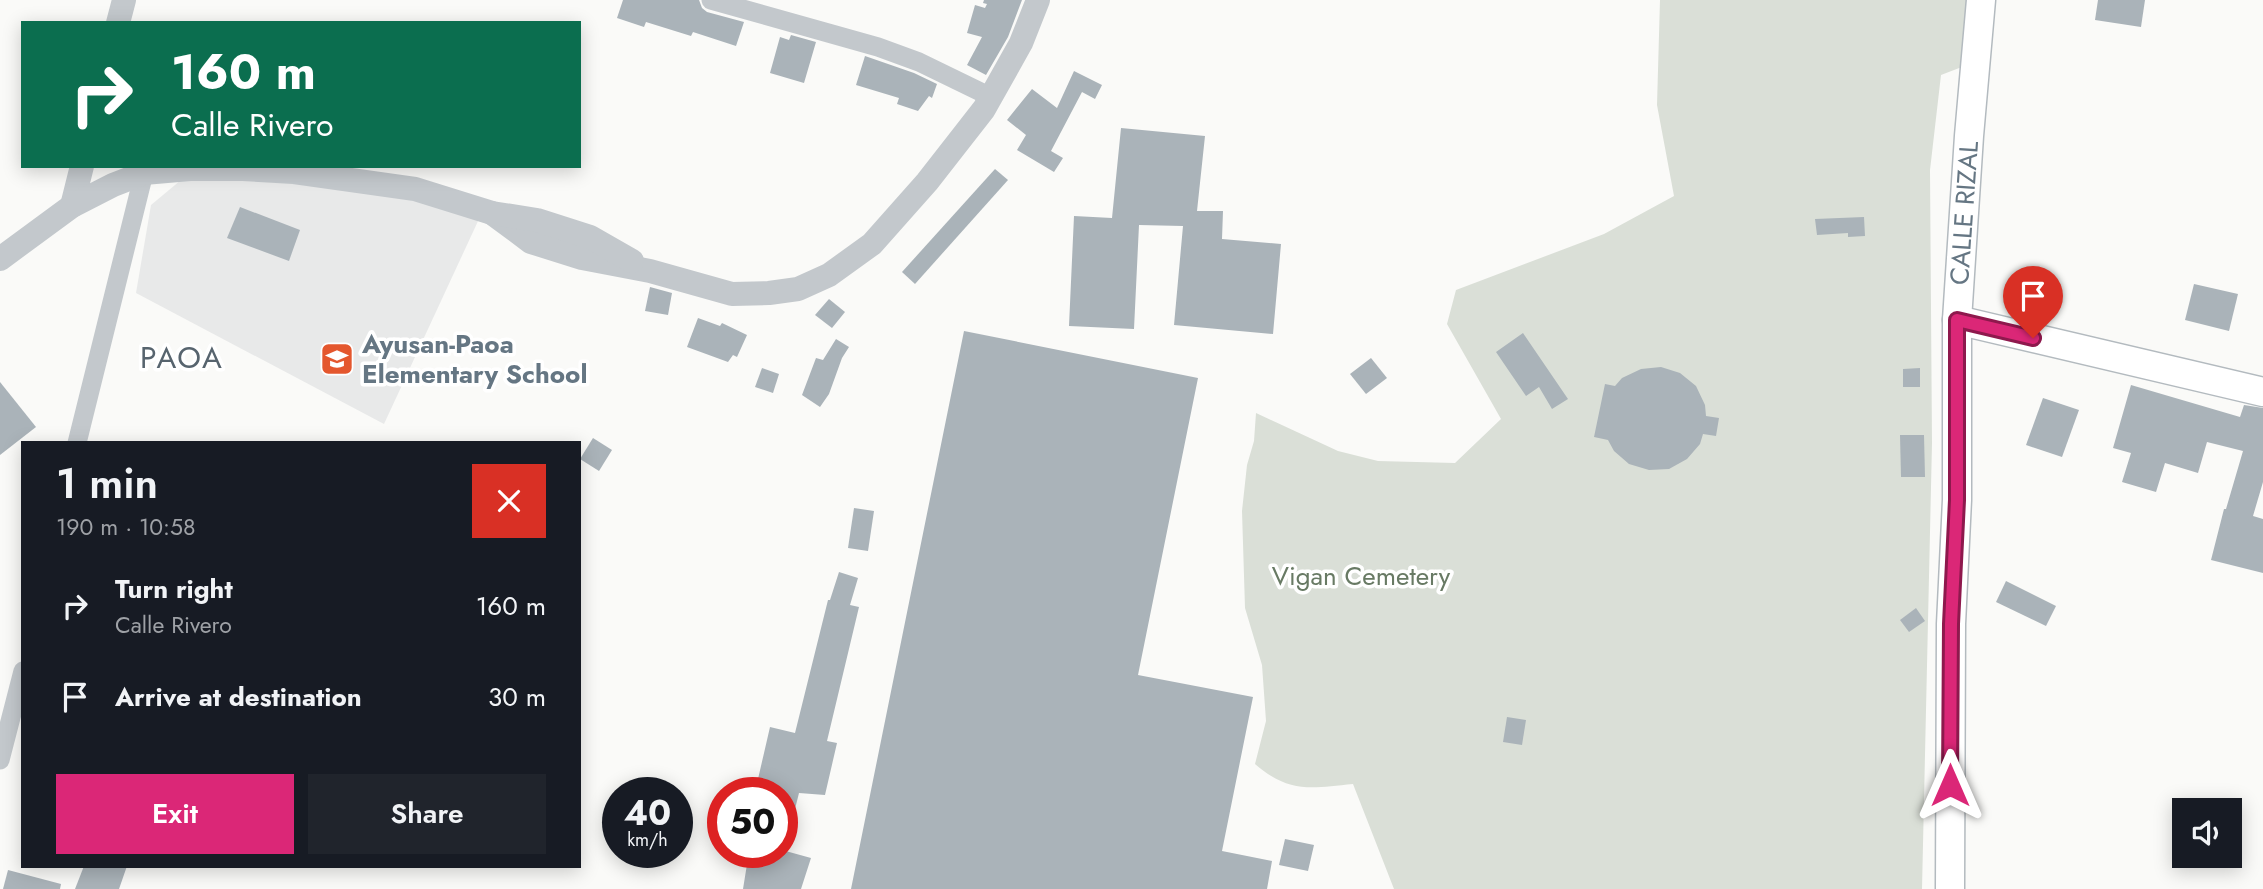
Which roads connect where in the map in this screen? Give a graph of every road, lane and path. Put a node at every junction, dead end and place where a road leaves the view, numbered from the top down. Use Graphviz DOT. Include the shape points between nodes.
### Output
graph roads {
  1 [pos="124,0"];
  2 [pos="711,0"];
  3 [pos="1038,0"];
  4 [pos="1981,0"];
  5 [pos="119,21"];
  6 [pos="991,97"];
  7 [pos="82,168"];
  8 [pos="144,173"];
  9 [pos="72,206"];
  10 [pos="0,258"];
  11 [pos="1957,320"];
  12 [pos="2263,392"];
  13 [pos="77,441"];
  14 [pos="21,679"];
  15 [pos="0,760"];
  16 [pos="1950,889"];
  1 -- 5 [label="street"];
  2 -- 6 [label="street" via="878,47"];
  3 -- 6 [label="street"];
  4 -- 11 [label="main road, CALLE RIZAL"];
  6 -- 8 [label="street" via="872,244 830,275 799,289 769,293 732,294 650,271 415,190 294,172 190,169"];
  7 -- 9 [label="street"];
  8 -- 9 [label="street"];
  8 -- 13 [label="street"];
  9 -- 10 [label="street"];
  11 -- 12 [label="main road"];
  11 -- 16 [label="main road, CALLE RIZAL"];
  14 -- 15 [label="street"];
}
